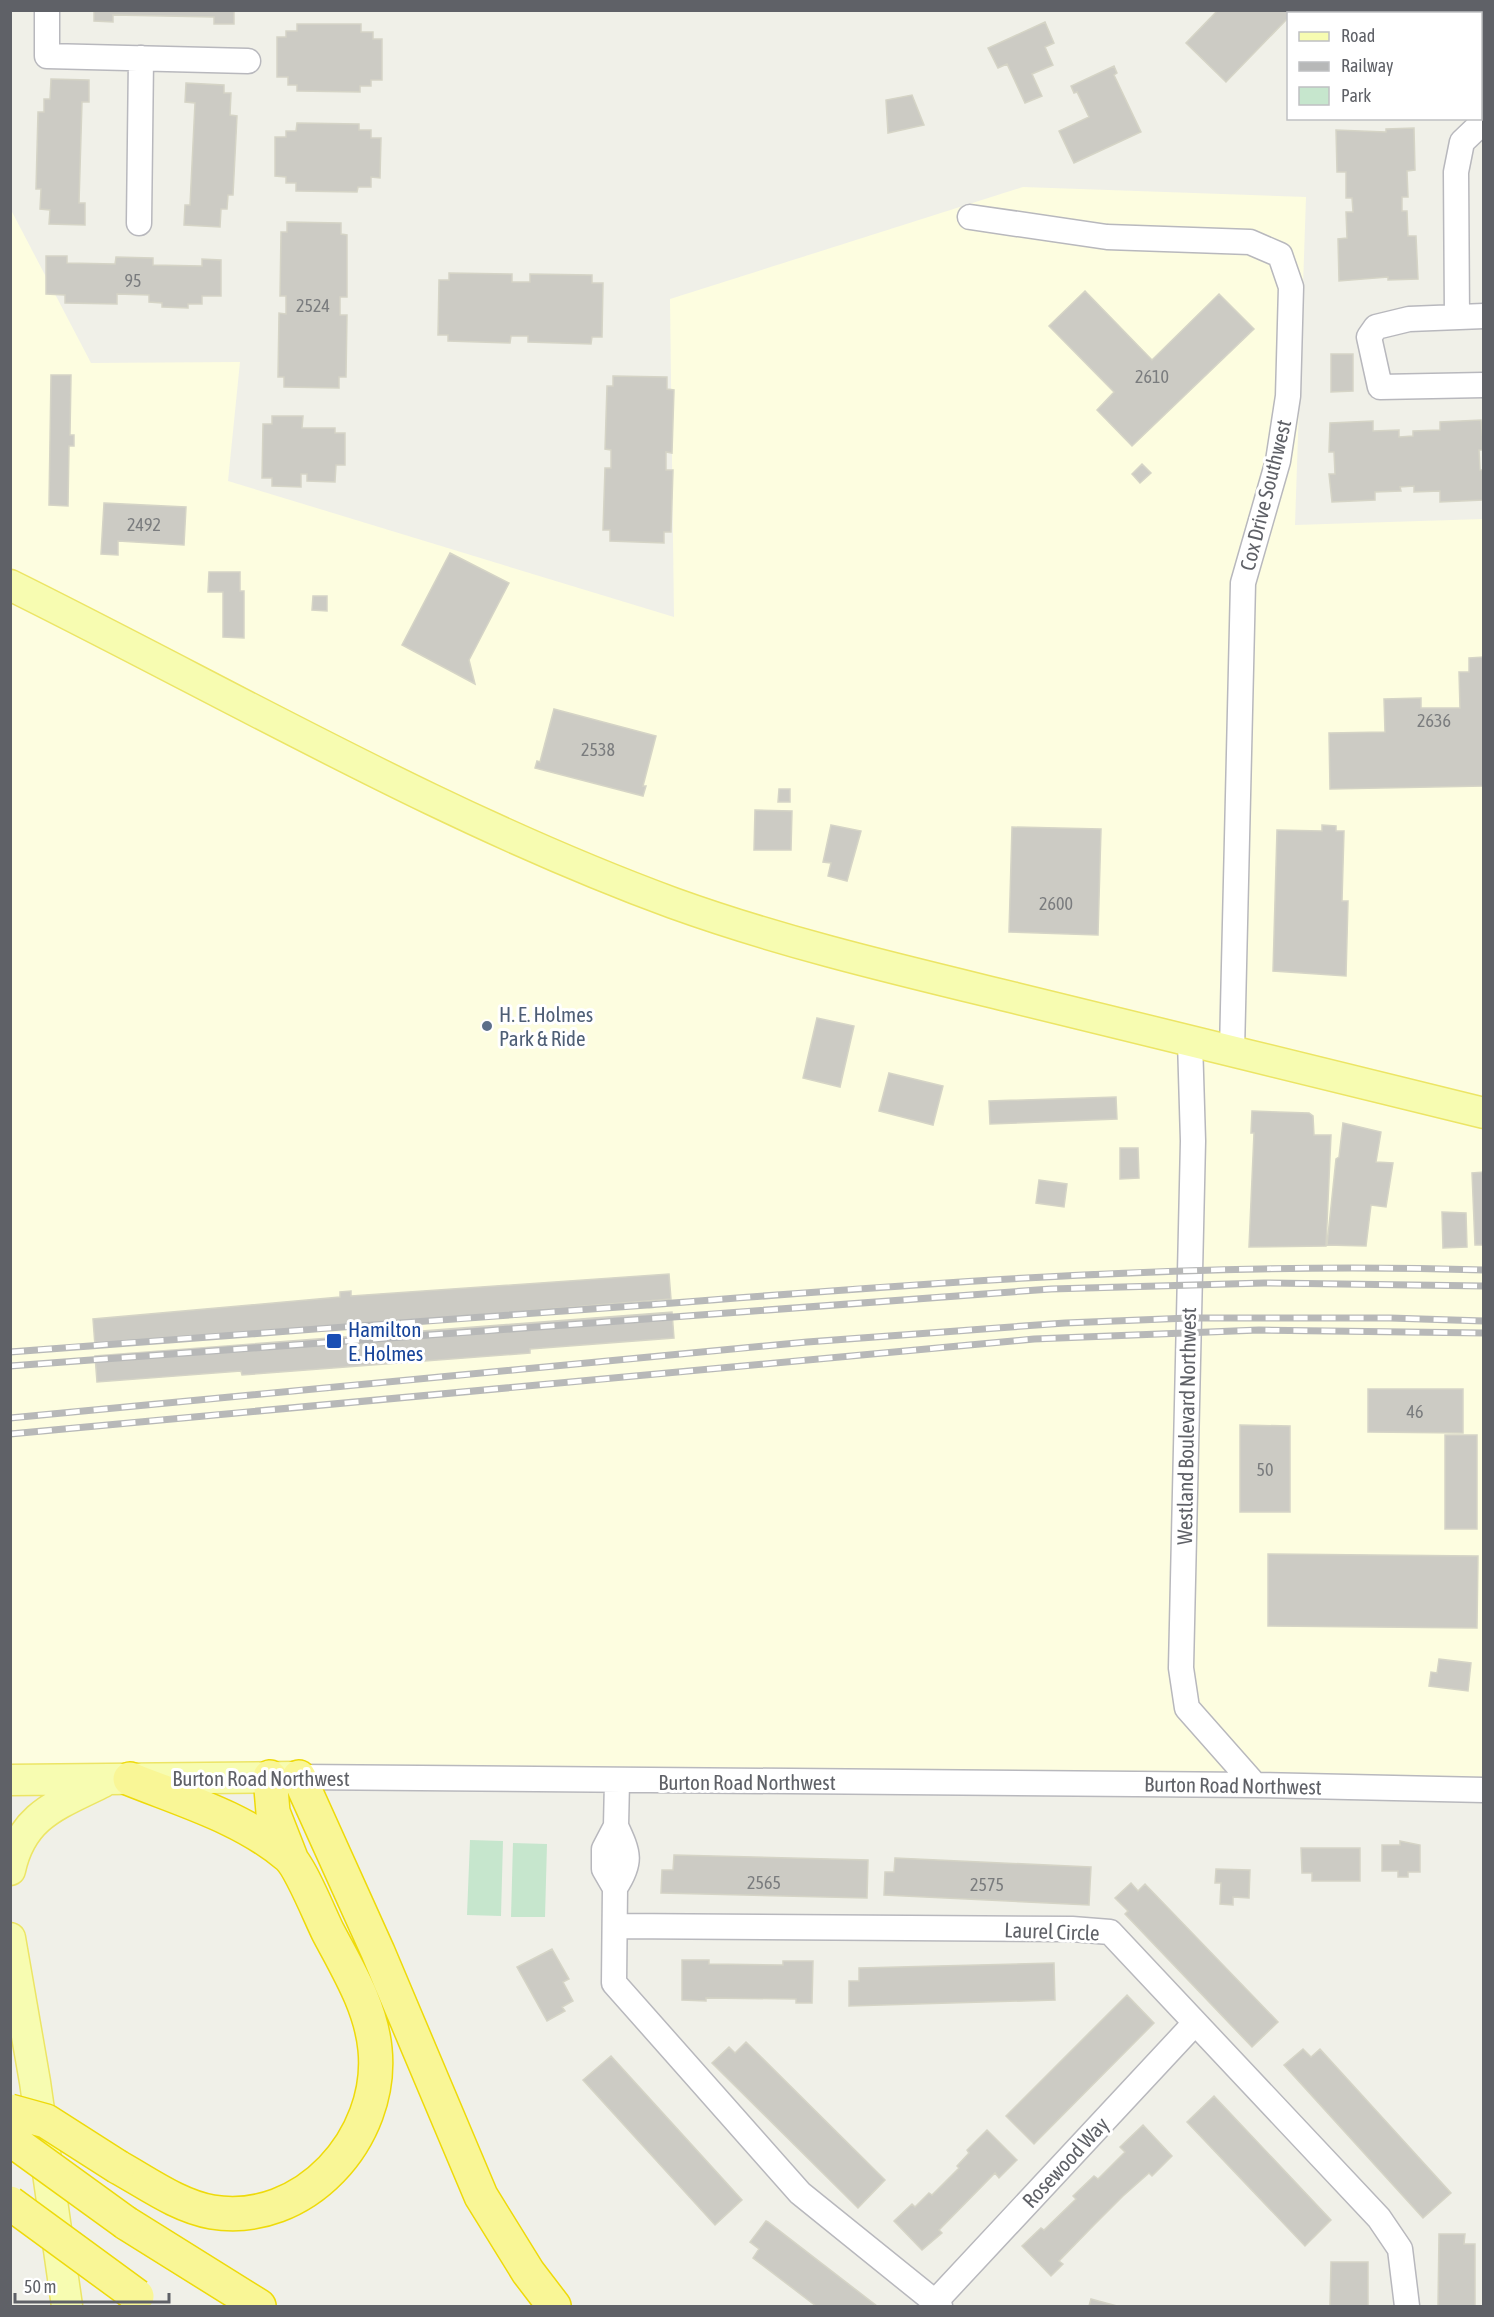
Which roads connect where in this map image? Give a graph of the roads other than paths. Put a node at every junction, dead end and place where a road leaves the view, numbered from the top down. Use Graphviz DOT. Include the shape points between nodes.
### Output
graph roads {
  1 [pos="47,10"];
  2 [pos="141,58"];
  3 [pos="248,62"];
  4 [pos="1484,121"];
  5 [pos="970,218"];
  6 [pos="139,223"];
  7 [pos="1484,316"];
  8 [pos="1457,317"];
  9 [pos="1484,385"];
  10 [pos="10,585"];
  11 [pos="1190,1041"];
  12 [pos="1232,1051"];
  13 [pos="1484,1113"];
  14 [pos="284,1777"];
  15 [pos="120,1779"];
  16 [pos="10,1780"];
  17 [pos="617,1781"];
  18 [pos="1255,1785"];
  19 [pos="1484,1790"];
  20 [pos="291,1858"];
  21 [pos="10,1870"];
  22 [pos="615,1926"];
  23 [pos="10,1938"];
  24 [pos="1195,2023"];
  25 [pos="10,2111"];
  26 [pos="10,2139"];
  27 [pos="10,2203"];
  28 [pos="147,2303"];
  29 [pos="938,2304"];
  30 [pos="67,2307"];
  31 [pos="259,2307"];
  32 [pos="554,2307"];
  33 [pos="1407,2307"];
  1 -- 2 [label="street" via="47,56"];
  2 -- 3 [label="street"];
  2 -- 6 [label="street"];
  4 -- 8 [label="street" via="1462,142 1456,172"];
  5 -- 12 [label="street, Cox Drive Southwest" via="1107,237 1250,242 1280,255 1291,287 1288,396 1278,460 1243,583"];
  7 -- 8 [label="street"];
  8 -- 9 [label="street" via="1409,319 1376,327 1369,337 1380,387"];
  10 -- 11 [label="main road" via="427,800 592,872 676,904 838,954"];
  11 -- 12 [label="main road"];
  11 -- 18 [label="street, Westland Boulevard Northwest" via="1193,1142 1181,1668 1187,1708"];
  12 -- 13 [label="main road"];
  14 -- 15 [label="main road, Burton Road Northwest"];
  14 -- 17 [label="street, Burton Road Northwest"];
  14 -- 20 [label="highway" via="273,1812"];
  14 -- 32 [label="highway" via="378,1952 481,2196"];
  15 -- 16 [label="main road, Burton Road Northwest"];
  15 -- 20 [label="highway" via="243,1824"];
  15 -- 21 [label="main road" via="43,1812 24,1832"];
  17 -- 18 [label="street, Burton Road Northwest"];
  17 -- 22 [label="street" via="616,1827 627,1851 627,1870 615,1888"];
  18 -- 19 [label="street, Burton Road Northwest"];
  20 -- 25 [label="highway, bridge" via="362,1998 375,2050 371,2101 349,2150 327,2175 298,2195 266,2207 225,2213 184,2204 46,2121"];
  22 -- 24 [label="street, Laurel Circle" via="1110,1932"];
  22 -- 29 [label="street" via="614,1983 800,2193"];
  23 -- 30 [label="main road" via="36,2082"];
  24 -- 29 [label="street, Rosewood Way"];
  24 -- 33 [label="street, Laurel Circle" via="1379,2218 1400,2249"];
  26 -- 31 [label="highway, bridge" via="126,2223"];
  27 -- 28 [label="highway, bridge"];
}
